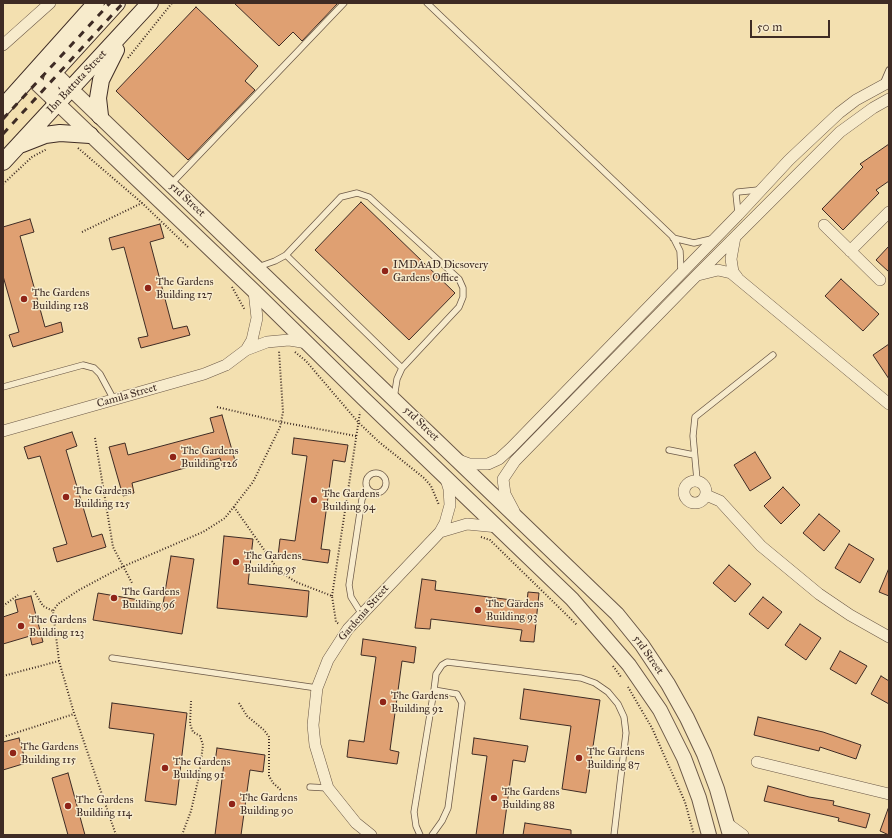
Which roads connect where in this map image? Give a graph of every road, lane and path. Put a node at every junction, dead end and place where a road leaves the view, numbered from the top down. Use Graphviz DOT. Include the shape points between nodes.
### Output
graph roads {
  1 [pos="50,3"];
  2 [pos="96,3"];
  3 [pos="117,3"];
  4 [pos="150,3"];
  5 [pos="172,3"];
  6 [pos="344,3"];
  7 [pos="427,3"];
  8 [pos="126,30"];
  9 [pos="3,45"];
  10 [pos="125,62"];
  11 [pos="48,67"];
  12 [pos="889,70"];
  13 [pos="30,77"];
  14 [pos="886,84"];
  15 [pos="71,89"];
  16 [pos="51,98"];
  17 [pos="889,99"];
  18 [pos="3,107"];
  19 [pos="100,116"];
  20 [pos="90,135"];
  21 [pos="10,147"];
  22 [pos="78,148"];
  23 [pos="49,149"];
  24 [pos="3,162"];
  25 [pos="3,184"];
  26 [pos="171,184"];
  27 [pos="760,190"];
  28 [pos="156,198"];
  29 [pos="142,203"];
  30 [pos="889,212"];
  31 [pos="738,215"];
  32 [pos="824,225"];
  33 [pos="82,232"];
  34 [pos="735,236"];
  35 [pos="673,238"];
  36 [pos="714,238"];
  37 [pos="192,250"];
  38 [pos="850,251"];
  39 [pos="286,255"];
  40 [pos="258,267"];
  41 [pos="680,273"];
  42 [pos="697,275"];
  43 [pos="737,277"];
  44 [pos="880,280"];
  45 [pos="231,287"];
  46 [pos="254,291"];
  47 [pos="257,318"];
  48 [pos="308,344"];
  49 [pos="246,350"];
  50 [pos="286,350"];
  51 [pos="293,351"];
  52 [pos="773,355"];
  53 [pos="402,368"];
  54 [pos="3,387"];
  55 [pos="363,398"];
  56 [pos="394,398"];
  57 [pos="114,400"];
  58 [pos="889,404"];
  59 [pos="217,406"];
  60 [pos="281,422"];
  61 [pos="358,422"];
  62 [pos="3,431"];
  63 [pos="356,436"];
  64 [pos="95,438"];
  65 [pos="669,450"];
  66 [pos="694,455"];
  67 [pos="458,460"];
  68 [pos="445,476"];
  69 [pos="697,480"];
  70 [pos="368,489"];
  71 [pos="706,495"];
  72 [pos="450,505"];
  73 [pos="234,507"];
  74 [pos="515,514"];
  75 [pos="468,524"];
  76 [pos="498,527"];
  77 [pos="440,532"];
  78 [pos="122,567"];
  79 [pos="132,583"];
  80 [pos="34,591"];
  81 [pos="18,595"];
  82 [pos="332,596"];
  83 [pos="3,606"];
  84 [pos="53,611"];
  85 [pos="361,614"];
  86 [pos="348,629"];
  87 [pos="581,629"];
  88 [pos="889,637"];
  89 [pos="112,658"];
  90 [pos="59,661"];
  91 [pos="611,664"];
  92 [pos="3,676"];
  93 [pos="317,688"];
  94 [pos="434,690"];
  95 [pos="191,701"];
  96 [pos="239,703"];
  97 [pos="74,714"];
  98 [pos="3,737"];
  99 [pos="757,762"];
  100 [pos="310,787"];
  101 [pos="328,788"];
  102 [pos="282,791"];
  103 [pos="889,794"];
  104 [pos="729,830"];
  105 [pos="116,835"];
  106 [pos="182,835"];
  107 [pos="371,835"];
  108 [pos="420,835"];
  109 [pos="432,835"];
  110 [pos="614,835"];
  111 [pos="694,835"];
  112 [pos="709,835"];
  113 [pos="743,835"];
  1 -- 9 [label="street"];
  2 -- 11 [label="main road"];
  3 -- 11 [label="main road"];
  4 -- 8 [label="main road, Ibn Battuta Street"];
  5 -- 10 [label="path"];
  6 -- 26 [label="lane"];
  7 -- 35 [label="lane"];
  8 -- 15 [label="main road, Ibn Battuta Street"];
  8 -- 19 [label="main road" via="101,80 98,98"];
  11 -- 13 [label="main road"];
  11 -- 15 [label="street, 51d Street"];
  11 -- 16 [label="main road" via="47,78"];
  12 -- 14 [label="lane"];
  13 -- 16 [label="street, 51d Street"];
  13 -- 18 [label="main road"];
  14 -- 27 [label="street" via="856,100 839,113"];
  15 -- 16 [label="main road, Ibn Battuta Street"];
  15 -- 19 [label="street, 51d Street"];
  16 -- 20 [label="street, 51d Street"];
  16 -- 21 [label="main road, Ibn Battuta Street"];
  17 -- 34 [label="street" via="840,132"];
  19 -- 26 [label="street, 51d Street"];
  20 -- 21 [label="main road" via="60,133"];
  20 -- 28 [label="street, 51d Street"];
  21 -- 24 [label="main road, Ibn Battuta Street"];
  22 -- 29 [label="path"];
  23 -- 25 [label="path" via="32,157"];
  26 -- 40 [label="street, 51d Street"];
  27 -- 31 [label="street"];
  27 -- 31 [label="lane" via="737,193 735,197"];
  28 -- 29 [label="path"];
  28 -- 46 [label="street, 51d Street"];
  29 -- 33 [label="path"];
  29 -- 37 [label="path"];
  30 -- 38 [label="street"];
  31 -- 36 [label="street"];
  32 -- 38 [label="street"];
  34 -- 42 [label="street"];
  34 -- 43 [label="street" via="731,259 733,272"];
  35 -- 36 [label="lane" via="694,243"];
  35 -- 41 [label="lane" via="680,251"];
  36 -- 41 [label="street"];
  38 -- 44 [label="street"];
  39 -- 40 [label="lane" via="275,262"];
  39 -- 53 [label="lane"];
  39 -- 53 [label="lane" via="341,197 357,193 369,197 459,279 463,288 459,307"];
  40 -- 56 [label="street, 51d Street"];
  41 -- 67 [label="street" via="499,459 478,465"];
  42 -- 43 [label="street" via="718,270"];
  42 -- 74 [label="street" via="506,473 503,479 505,494"];
  43 -- 58 [label="street"];
  45 -- 47 [label="path" via="247,314"];
  46 -- 47 [label="street"];
  46 -- 48 [label="street, 51d Street"];
  47 -- 49 [label="street" via="254,335"];
  48 -- 49 [label="street, Camila Street" via="278,340"];
  48 -- 55 [label="street, 51d Street"];
  49 -- 57 [label="street, Camila Street" via="216,369"];
  50 -- 60 [label="path" via="279,349"];
  51 -- 61 [label="path" via="306,361"];
  52 -- 66 [label="lane" via="695,417"];
  53 -- 56 [label="lane"];
  54 -- 57 [label="lane" via="83,365 94,368 100,374"];
  55 -- 61 [label="path"];
  55 -- 68 [label="street, 51d Street"];
  56 -- 67 [label="street, 51d Street"];
  57 -- 62 [label="street, Camila Street"];
  59 -- 60 [label="path"];
  60 -- 63 [label="path"];
  60 -- 73 [label="path" via="253,482"];
  61 -- 63 [label="path"];
  61 -- 72 [label="path" via="424,478 437,497 438,505"];
  63 -- 82 [label="path"];
  64 -- 78 [label="path" via="108,526 113,547"];
  65 -- 66 [label="lane"];
  66 -- 69 [label="lane"];
  67 -- 74 [label="street, 51d Street"];
  68 -- 72 [label="street, Gardenia Street"];
  68 -- 76 [label="street, 51d Street"];
  69 -- 71 [label="street" via="704,486"];
  69 -- 71 [label="street" via="685,487 684,496 691,503 696,503"];
  70 -- 85 [label="lane" via="362,500 349,585 351,597"];
  71 -- 88 [label="street" via="720,501 761,546 813,590"];
  72 -- 77 [label="street, Gardenia Street"];
  73 -- 78 [label="path" via="225,518 203,532"];
  73 -- 82 [label="path" via="279,571 296,582"];
  74 -- 104 [label="street, 51d Street" via="617,614 642,645 687,718 706,761"];
  75 -- 76 [label="street"];
  75 -- 77 [label="street"];
  75 -- 87 [label="path" via="472,532 490,540"];
  76 -- 112 [label="street, 51d Street" via="572,599 629,665 660,710 700,798"];
  77 -- 85 [label="street, Gardenia Street"];
  78 -- 79 [label="path"];
  78 -- 84 [label="path" via="79,590 58,604"];
  80 -- 84 [label="path" via="42,606"];
  81 -- 83 [label="path"];
  82 -- 86 [label="path" via="336,622"];
  84 -- 90 [label="path"];
  85 -- 86 [label="street, Gardenia Street"];
  86 -- 93 [label="street, Gardenia Street" via="328,660"];
  89 -- 93 [label="lane"];
  90 -- 92 [label="path"];
  90 -- 97 [label="path"];
  91 -- 111 [label="path" via="625,682 652,728 685,802"];
  93 -- 101 [label="street, Gardenia Street" via="313,725 315,745"];
  94 -- 108 [label="lane" via="414,812"];
  94 -- 109 [label="lane" via="457,694 462,703 448,808"];
  94 -- 110 [label="lane" via="436,674 442,664 447,662 581,678 596,683 608,692 624,717 626,733"];
  95 -- 106 [label="path" via="190,724 193,732 200,736 203,745 196,790"];
  96 -- 102 [label="path" via="247,716 269,737 269,776"];
  97 -- 98 [label="path"];
  97 -- 105 [label="path"];
  99 -- 103 [label="street"];
  100 -- 101 [label="lane"];
  101 -- 107 [label="street, Gardenia Street" via="356,823"];
  104 -- 113 [label="street"];
}
